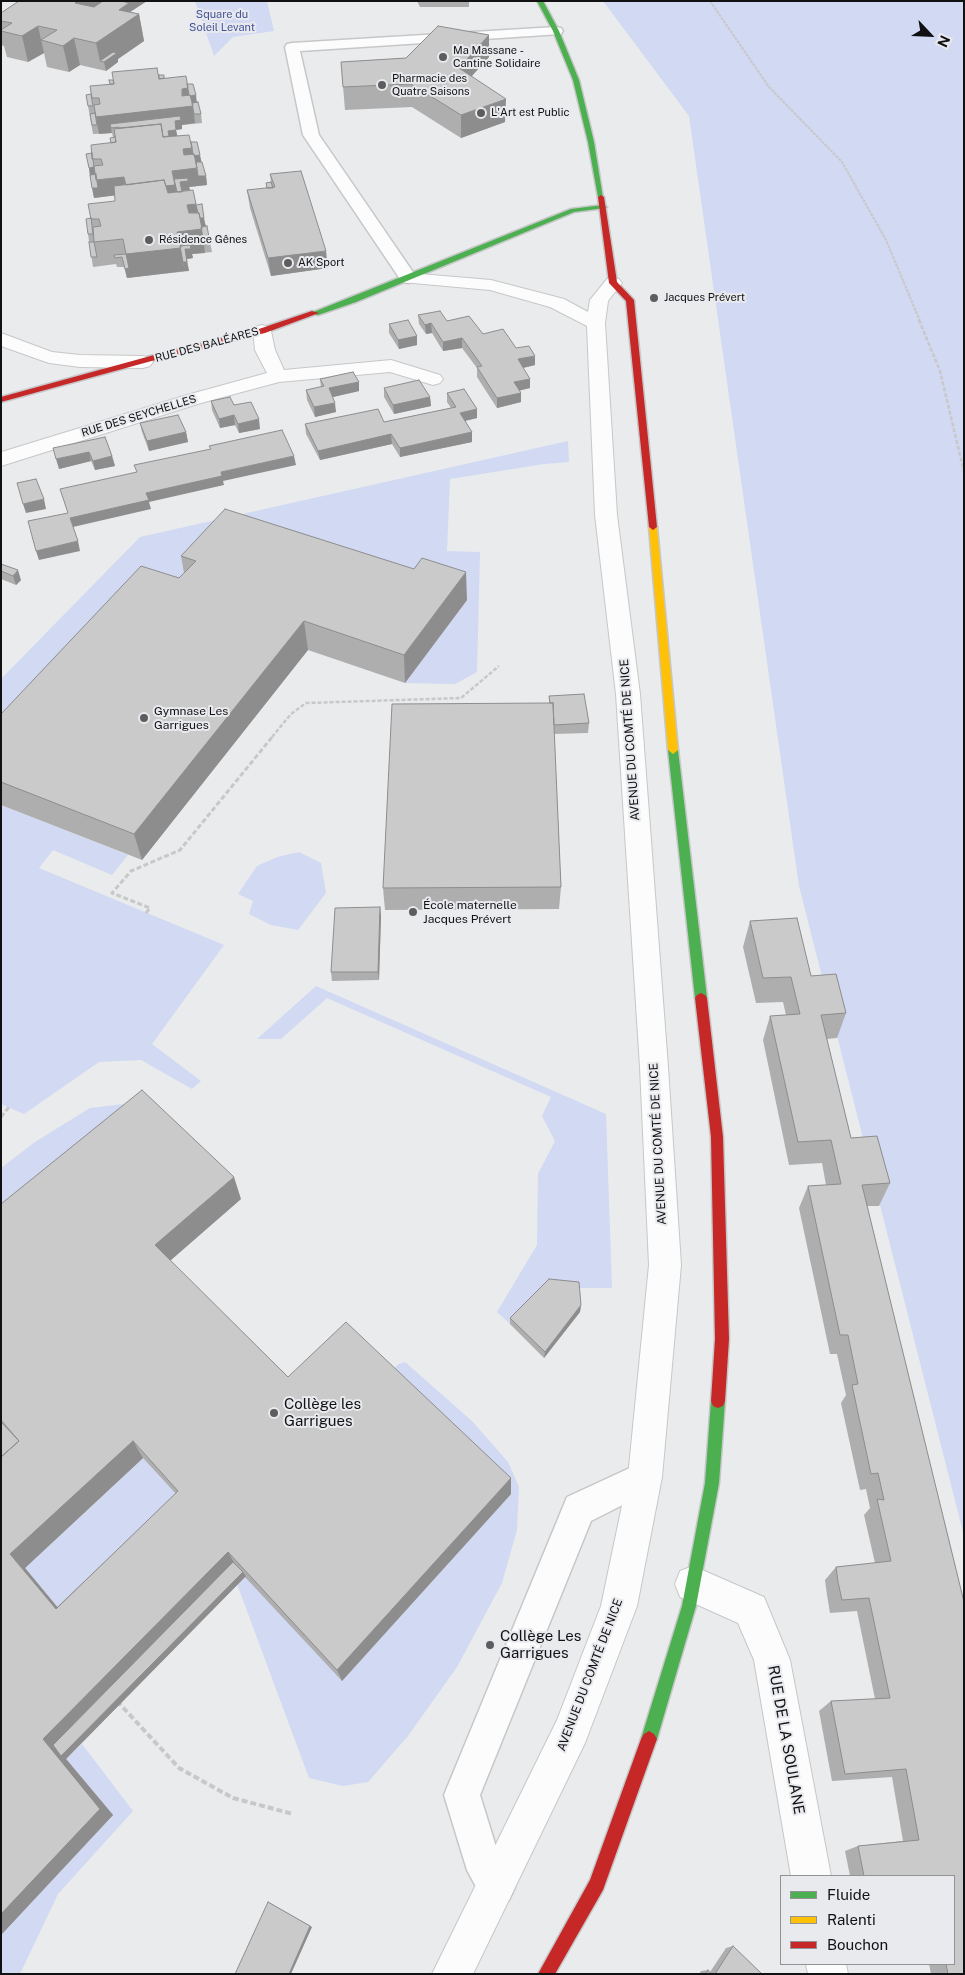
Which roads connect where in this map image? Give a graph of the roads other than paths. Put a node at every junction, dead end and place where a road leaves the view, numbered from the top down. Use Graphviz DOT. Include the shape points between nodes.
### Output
graph roads {
  1 [pos="540,1"];
  2 [pos="556,31"];
  3 [pos="603,207"];
  4 [pos="408,278"];
  5 [pos="613,283"];
  6 [pos="596,323"];
  7 [pos="262,330"];
  8 [pos="1,339"];
  9 [pos="143,362"];
  10 [pos="278,376"];
  11 [pos="432,379"];
  12 [pos="1,400"];
  13 [pos="1,460"];
  14 [pos="645,1478"];
  15 [pos="693,1584"];
  16 [pos="811,1875"];
  17 [pos="496,1886"];
  18 [pos="452,1974"];
  19 [pos="546,1974"];
  1 -- 2 [label="street"];
  2 -- 3 [label="street" via="576,80"];
  2 -- 4 [label="lane" via="292,48 311,135"];
  3 -- 4 [label="street, RUE DES BALÉARES" via="573,210"];
  3 -- 5 [label="street"];
  4 -- 6 [label="street, RUE DES BALÉARES" via="491,285 557,303"];
  4 -- 7 [label="street, RUE DES BALÉARES"];
  5 -- 6 [label="street, AVENUE DU COMTÉ DE NICE" via="599,300"];
  5 -- 15 [label="street" via="630,300 670,720 717,1137 722,1339 712,1483"];
  6 -- 14 [label="street, AVENUE DU COMTÉ DE NICE" via="606,515 628,694 665,1265"];
  7 -- 9 [label="street, RUE DES BALÉARES"];
  7 -- 10 [label="street" via="265,350"];
  8 -- 9 [label="street" via="50,357"];
  9 -- 12 [label="street, RUE DES BALÉARES"];
  10 -- 11 [label="street, RUE DES SEYCHELLES" via="391,366"];
  10 -- 13 [label="street, RUE DES SEYCHELLES"];
  14 -- 17 [label="street, AVENUE DU COMTÉ DE NICE" via="619,1606 572,1730"];
  14 -- 17 [label="lane" via="579,1510 462,1795 480,1856"];
  15 -- 16 [label="street, RUE DE LA SOULANE" via="751,1610 772,1660"];
  15 -- 19 [label="street" via="646,1752 597,1884"];
  17 -- 18 [label="street, AVENUE DU COMTÉ DE NICE"];
}
